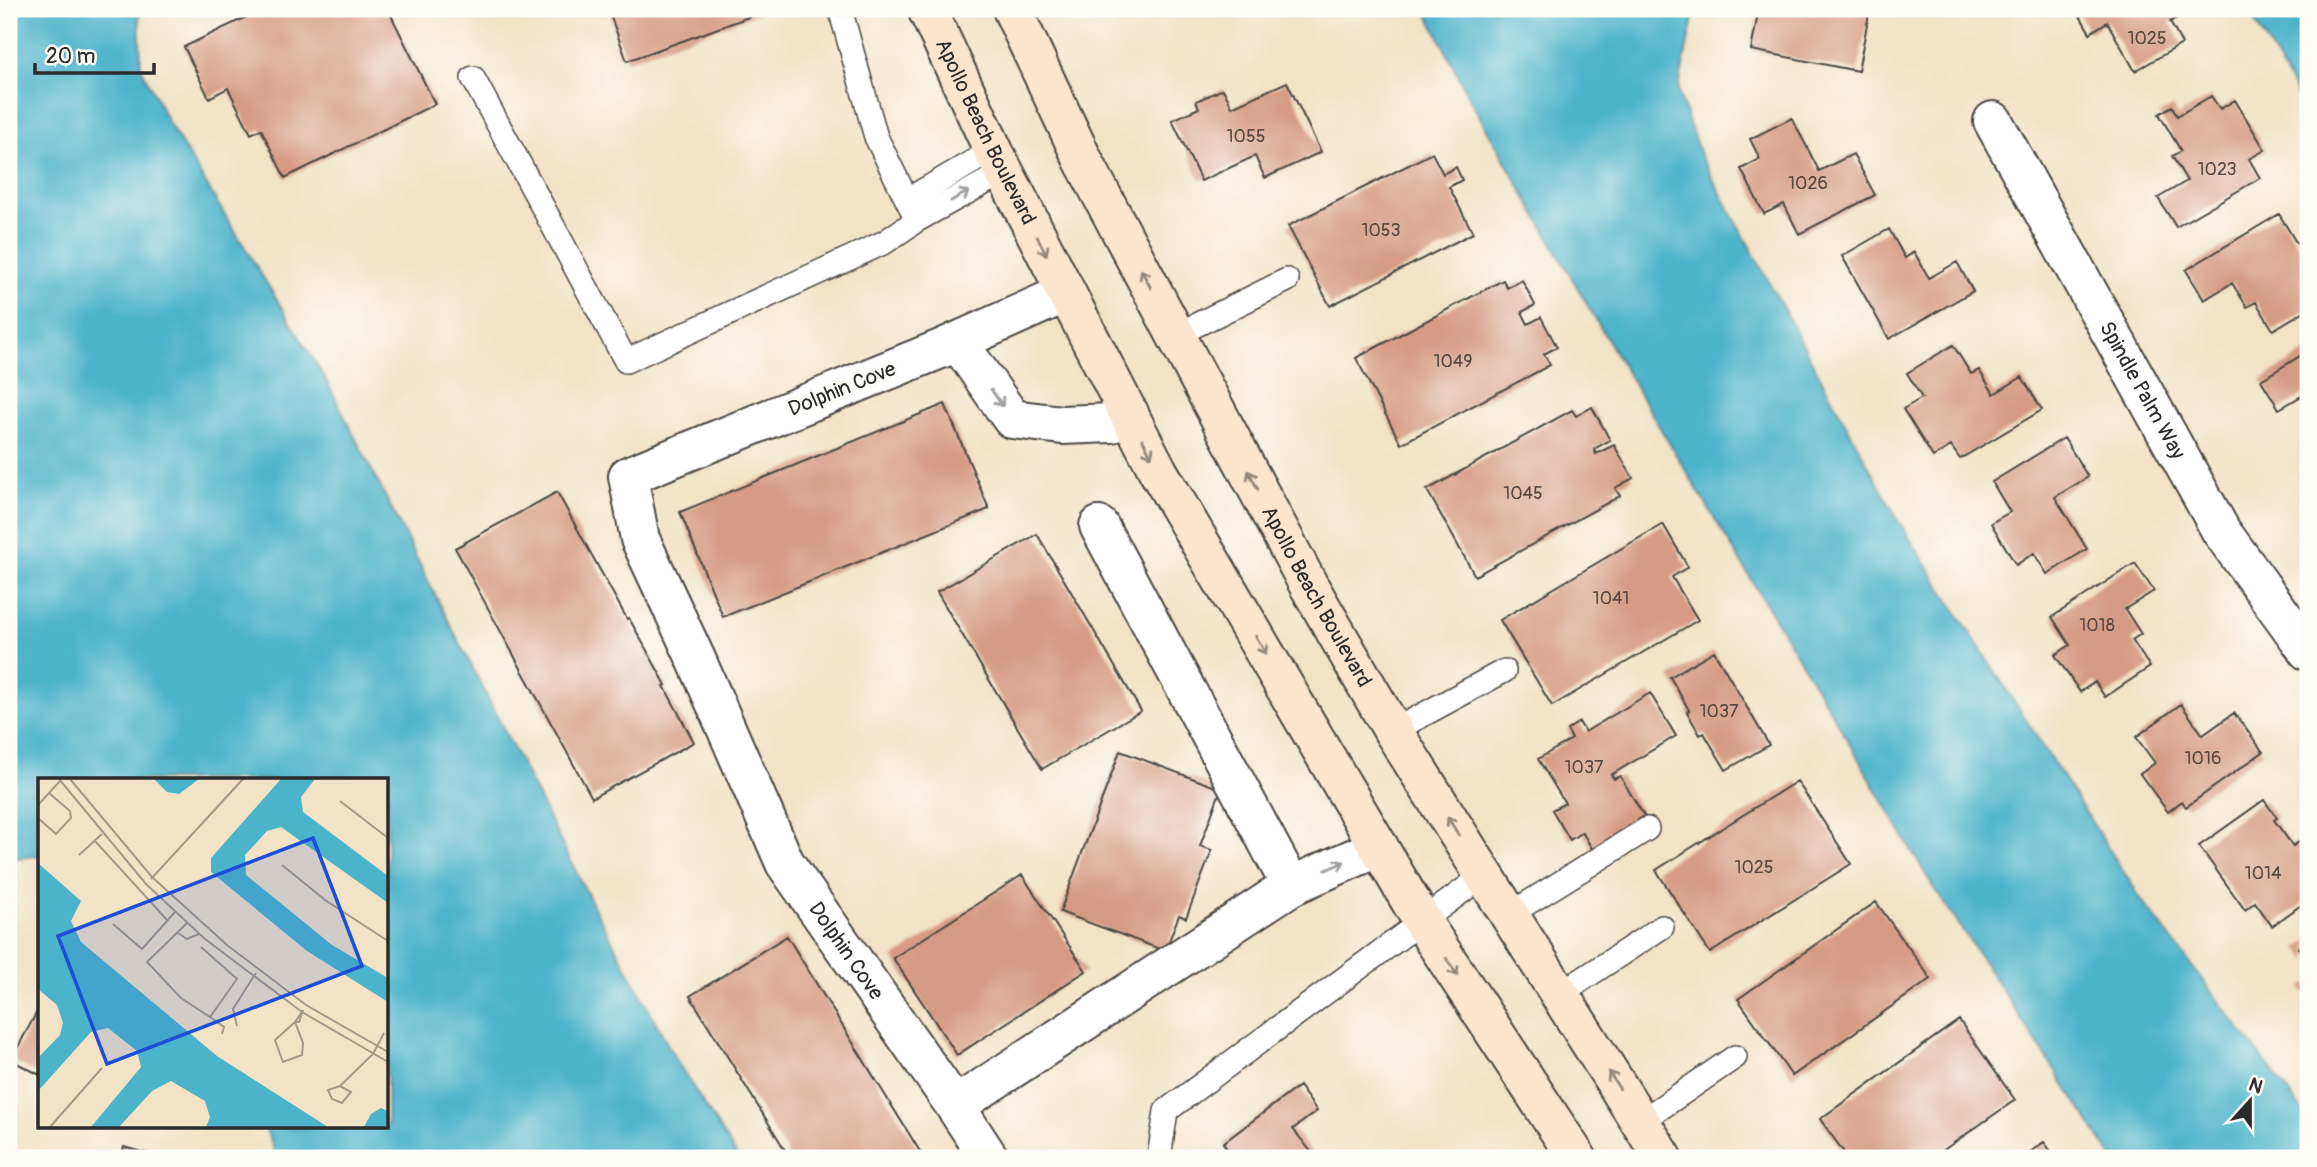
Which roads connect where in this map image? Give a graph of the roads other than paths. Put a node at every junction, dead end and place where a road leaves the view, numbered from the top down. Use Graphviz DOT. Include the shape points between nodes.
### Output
graph roads {
  1 [pos="841,9"];
  2 [pos="927,9"];
  3 [pos="1012,9"];
  4 [pos="473,78"];
  5 [pos="1993,121"];
  6 [pos="998,161"];
  7 [pos="907,200"];
  8 [pos="917,220"];
  9 [pos="1287,280"];
  10 [pos="1066,293"];
  11 [pos="1176,335"];
  12 [pos="951,345"];
  13 [pos="1129,413"];
  14 [pos="1099,526"];
  15 [pos="2308,651"];
  16 [pos="1504,671"];
  17 [pos="1393,731"];
  18 [pos="1647,830"];
  19 [pos="1379,847"];
  20 [pos="1484,875"];
  21 [pos="1291,886"];
  22 [pos="1510,914"];
  23 [pos="1423,921"];
  24 [pos="1662,927"];
  25 [pos="1560,994"];
  26 [pos="1735,1057"];
  27 [pos="955,1107"];
  28 [pos="1640,1122"];
  29 [pos="989,1158"];
  30 [pos="1159,1158"];
  31 [pos="1577,1158"];
  32 [pos="1663,1158"];
  1 -- 7 [label="lane" via="876,137"];
  2 -- 6 [label="main road, Apollo Beach Boulevard"];
  11 -- 3 [label="main road, Apollo Beach Boulevard, one-way" via="1083,160"];
  4 -- 8 [label="lane" via="626,361 885,242"];
  5 -- 15 [label="street, Spindle Palm Way" via="2221,531"];
  6 -- 7 [label="lane"];
  8 -- 6 [label="lane, one-way"];
  6 -- 10 [label="main road, Apollo Beach Boulevard, one-way"];
  7 -- 8 [label="lane"];
  9 -- 11 [label="lane"];
  10 -- 12 [label="street, Dolphin Cove"];
  10 -- 13 [label="main road, Apollo Beach Boulevard"];
  17 -- 11 [label="main road, Apollo Beach Boulevard, one-way" via="1309,586"];
  12 -- 13 [label="street, one-way" via="1012,419 1112,424"];
  12 -- 27 [label="street, Dolphin Cove" via="628,476 640,539 785,863"];
  13 -- 19 [label="main road, Apollo Beach Boulevard, one-way" via="1158,471"];
  14 -- 21 [label="street"];
  16 -- 17 [label="lane"];
  20 -- 17 [label="main road, Apollo Beach Boulevard, one-way"];
  18 -- 22 [label="lane"];
  21 -- 19 [label="street, one-way"];
  19 -- 23 [label="main road, Apollo Beach Boulevard"];
  20 -- 22 [label="main road, Apollo Beach Boulevard"];
  20 -- 23 [label="lane"];
  21 -- 27 [label="street"];
  22 -- 25 [label="main road, Apollo Beach Boulevard"];
  23 -- 30 [label="lane" via="1166,1111"];
  23 -- 31 [label="main road, Apollo Beach Boulevard, one-way"];
  24 -- 25 [label="lane"];
  28 -- 25 [label="main road, Apollo Beach Boulevard, one-way"];
  26 -- 28 [label="lane"];
  27 -- 29 [label="street"];
  28 -- 32 [label="main road, Apollo Beach Boulevard"];
}
